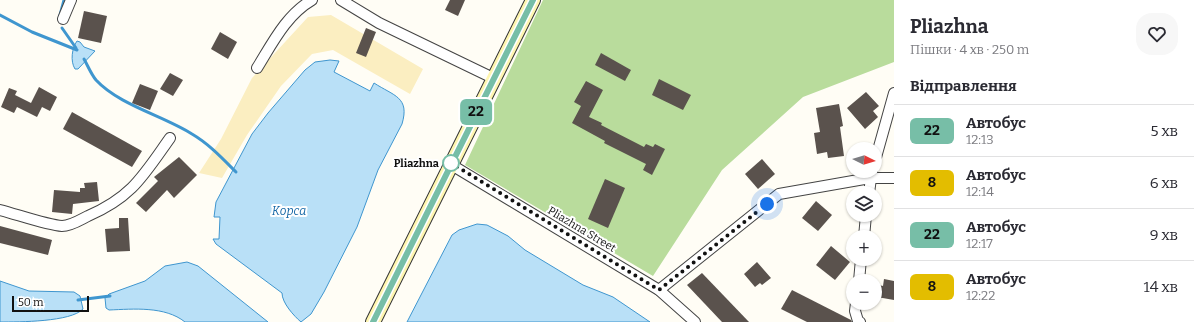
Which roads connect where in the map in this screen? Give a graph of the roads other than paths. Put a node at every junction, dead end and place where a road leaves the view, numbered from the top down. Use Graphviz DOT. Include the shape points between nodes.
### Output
graph roads {
  1 [pos="71,0"];
  2 [pos="312,0"];
  3 [pos="341,0"];
  4 [pos="533,0"];
  5 [pos="64,19"];
  6 [pos="257,68"];
  7 [pos="493,78"];
  8 [pos="894,93"];
  9 [pos="170,138"];
  10 [pos="880,142"];
  11 [pos="450,164"];
  12 [pos="882,176"];
  13 [pos="857,178"];
  14 [pos="894,178"];
  15 [pos="0,210"];
  16 [pos="659,290"];
  17 [pos="855,310"];
  18 [pos="373,322"];
  19 [pos="695,322"];
  20 [pos="860,322"];
  1 -- 5 [label="street"];
  2 -- 6 [label="street" via="302,6 281,30"];
  3 -- 7 [label="street" via="379,23"];
  4 -- 7 [label="main road"];
  7 -- 11 [label="main road"];
  8 -- 10 [label="street"];
  9 -- 15 [label="street" via="137,184 115,203 81,219 61,226"];
  11 -- 16 [label="street, Pliazhna Street"];
  11 -- 18 [label="main road"];
  12 -- 14 [label="street"];
  13 -- 16 [label="street" via="780,194"];
  16 -- 19 [label="street, Pliazhna Street"];
  17 -- 20 [label="street"];
}
